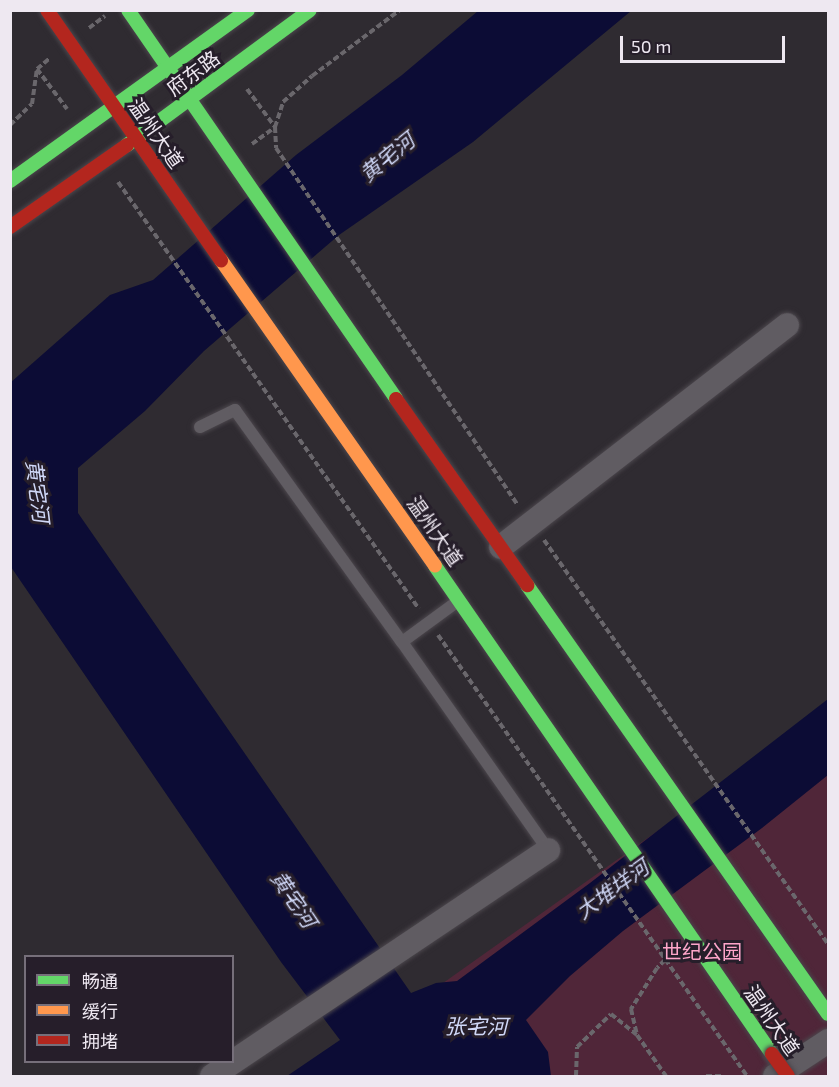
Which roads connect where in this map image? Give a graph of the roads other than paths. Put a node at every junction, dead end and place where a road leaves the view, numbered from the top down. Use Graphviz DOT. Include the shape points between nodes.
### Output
graph roads {
  1 [pos="47,10"];
  2 [pos="128,10"];
  3 [pos="248,10"];
  4 [pos="310,10"];
  5 [pos="168,70"];
  6 [pos="190,101"];
  7 [pos="114,107"];
  8 [pos="135,140"];
  9 [pos="10,181"];
  10 [pos="10,227"];
  11 [pos="787,325"];
  12 [pos="200,427"];
  13 [pos="501,547"];
  14 [pos="459,601"];
  15 [pos="402,642"];
  16 [pos="548,850"];
  17 [pos="828,1014"];
  18 [pos="828,1041"];
  19 [pos="234,1062"];
  20 [pos="232,1063"];
  21 [pos="774,1065"];
  22 [pos="212,1077"];
  23 [pos="788,1077"];
  1 -- 7 [label="main road, 温州大道"];
  2 -- 5 [label="main road"];
  3 -- 5 [label="main road, 府东路"];
  4 -- 6 [label="main road, 府东路"];
  5 -- 6 [label="main road"];
  5 -- 7 [label="main road, 府东路"];
  6 -- 8 [label="main road, 府东路"];
  6 -- 13 [label="main road"];
  7 -- 8 [label="main road, 温州大道"];
  7 -- 9 [label="main road, 府东路"];
  8 -- 10 [label="main road, 府东路"];
  8 -- 14 [label="main road, 温州大道"];
  11 -- 13 [label="street"];
  12 -- 15 [label="lane" via="235,410"];
  13 -- 17 [label="main road"];
  14 -- 15 [label="lane"];
  14 -- 21 [label="main road, 温州大道"];
  15 -- 16 [label="lane"];
  16 -- 19 [label="street"];
  18 -- 21 [label="street"];
  20 -- 22 [label="street"];
  21 -- 23 [label="main road, 温州大道, bridge"];
}
